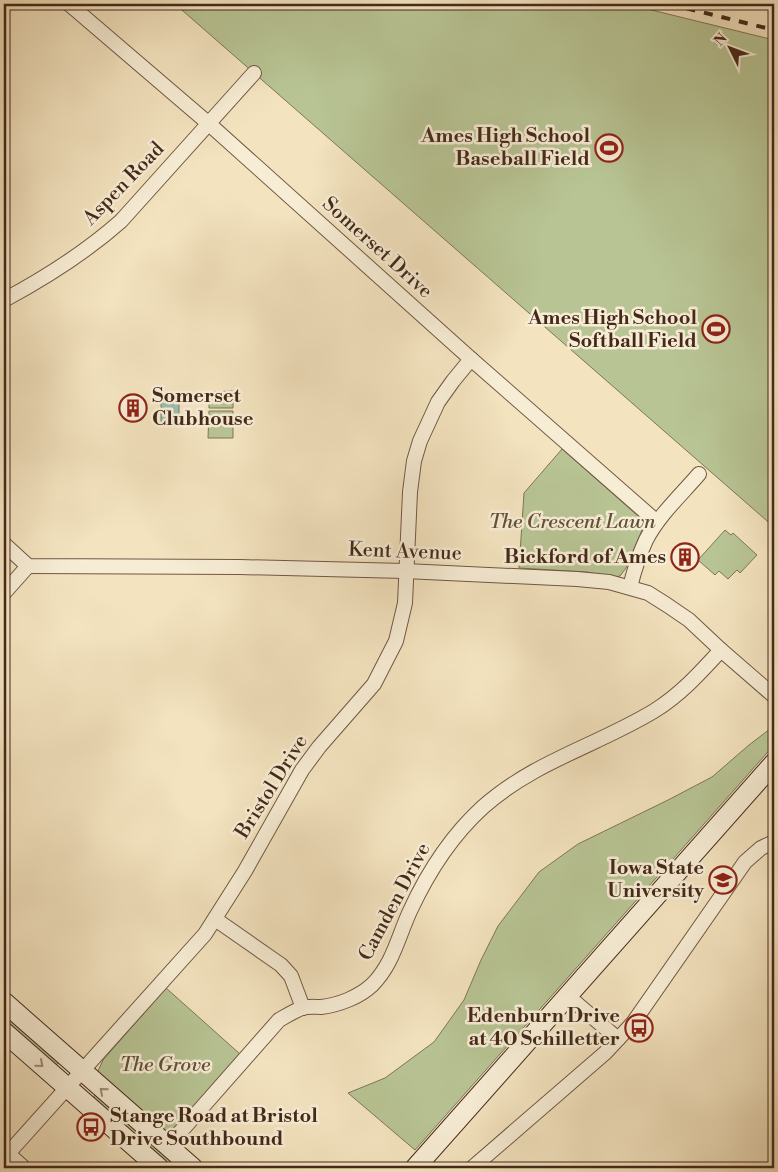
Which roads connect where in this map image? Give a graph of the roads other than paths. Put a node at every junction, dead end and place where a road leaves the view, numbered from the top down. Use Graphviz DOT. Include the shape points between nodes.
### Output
graph roads {
  1 [pos="69,4"];
  2 [pos="254,73"];
  3 [pos="208,123"];
  4 [pos="4,300"];
  5 [pos="471,359"];
  6 [pos="699,474"];
  7 [pos="658,522"];
  8 [pos="4,544"];
  9 [pos="28,566"];
  10 [pos="405,571"];
  11 [pos="630,588"];
  12 [pos="4,593"];
  13 [pos="720,650"];
  14 [pos="774,696"];
  15 [pos="774,764"];
  16 [pos="774,842"];
  17 [pos="215,919"];
  18 [pos="568,996"];
  19 [pos="4,1002"];
  20 [pos="303,1008"];
  21 [pos="4,1032"];
  22 [pos="618,1039"];
  23 [pos="82,1072"];
  24 [pos="68,1088"];
  25 [pos="168,1146"];
  26 [pos="5,1154"];
  27 [pos="24,1168"];
  28 [pos="159,1168"];
  29 [pos="193,1168"];
  30 [pos="415,1168"];
  31 [pos="472,1168"];
  1 -- 3 [label="street, Somerset Drive"];
  2 -- 3 [label="street, Aspen Road"];
  3 -- 4 [label="street, Aspen Road" via="121,221 100,240"];
  3 -- 5 [label="street, Somerset Drive"];
  5 -- 7 [label="street, Somerset Drive"];
  5 -- 10 [label="street, Bristol Drive" via="438,402 420,441 410,492"];
  6 -- 7 [label="street"];
  7 -- 11 [label="street" via="646,540"];
  8 -- 9 [label="street"];
  9 -- 10 [label="street, Kent Avenue"];
  9 -- 12 [label="street"];
  10 -- 11 [label="street, Kent Avenue" via="577,579"];
  10 -- 17 [label="street, Bristol Drive" via="405,603 396,641 374,684 302,770"];
  11 -- 13 [label="street, Kent Avenue" via="648,593 689,620"];
  13 -- 14 [label="street, Kent Avenue"];
  13 -- 20 [label="street, Camden Drive" via="686,687 655,710 523,776 484,807 454,837 428,874 387,966 371,986 346,1002"];
  15 -- 18 [label="main road"];
  16 -- 22 [label="street" via="745,862"];
  17 -- 20 [label="street" via="292,976"];
  17 -- 23 [label="street, Bristol Drive"];
  18 -- 22 [label="street"];
  18 -- 30 [label="main road"];
  19 -- 23 [label="main road"];
  20 -- 25 [label="street, Camden Drive" via="278,1020"];
  21 -- 24 [label="main road, one-way"];
  22 -- 31 [label="street"];
  23 -- 24 [label="street, Bristol Drive"];
  25 -- 23 [label="main road, one-way"];
  24 -- 26 [label="street, Bristol Drive"];
  24 -- 28 [label="main road"];
  25 -- 29 [label="main road"];
  26 -- 27 [label="street"];
}
